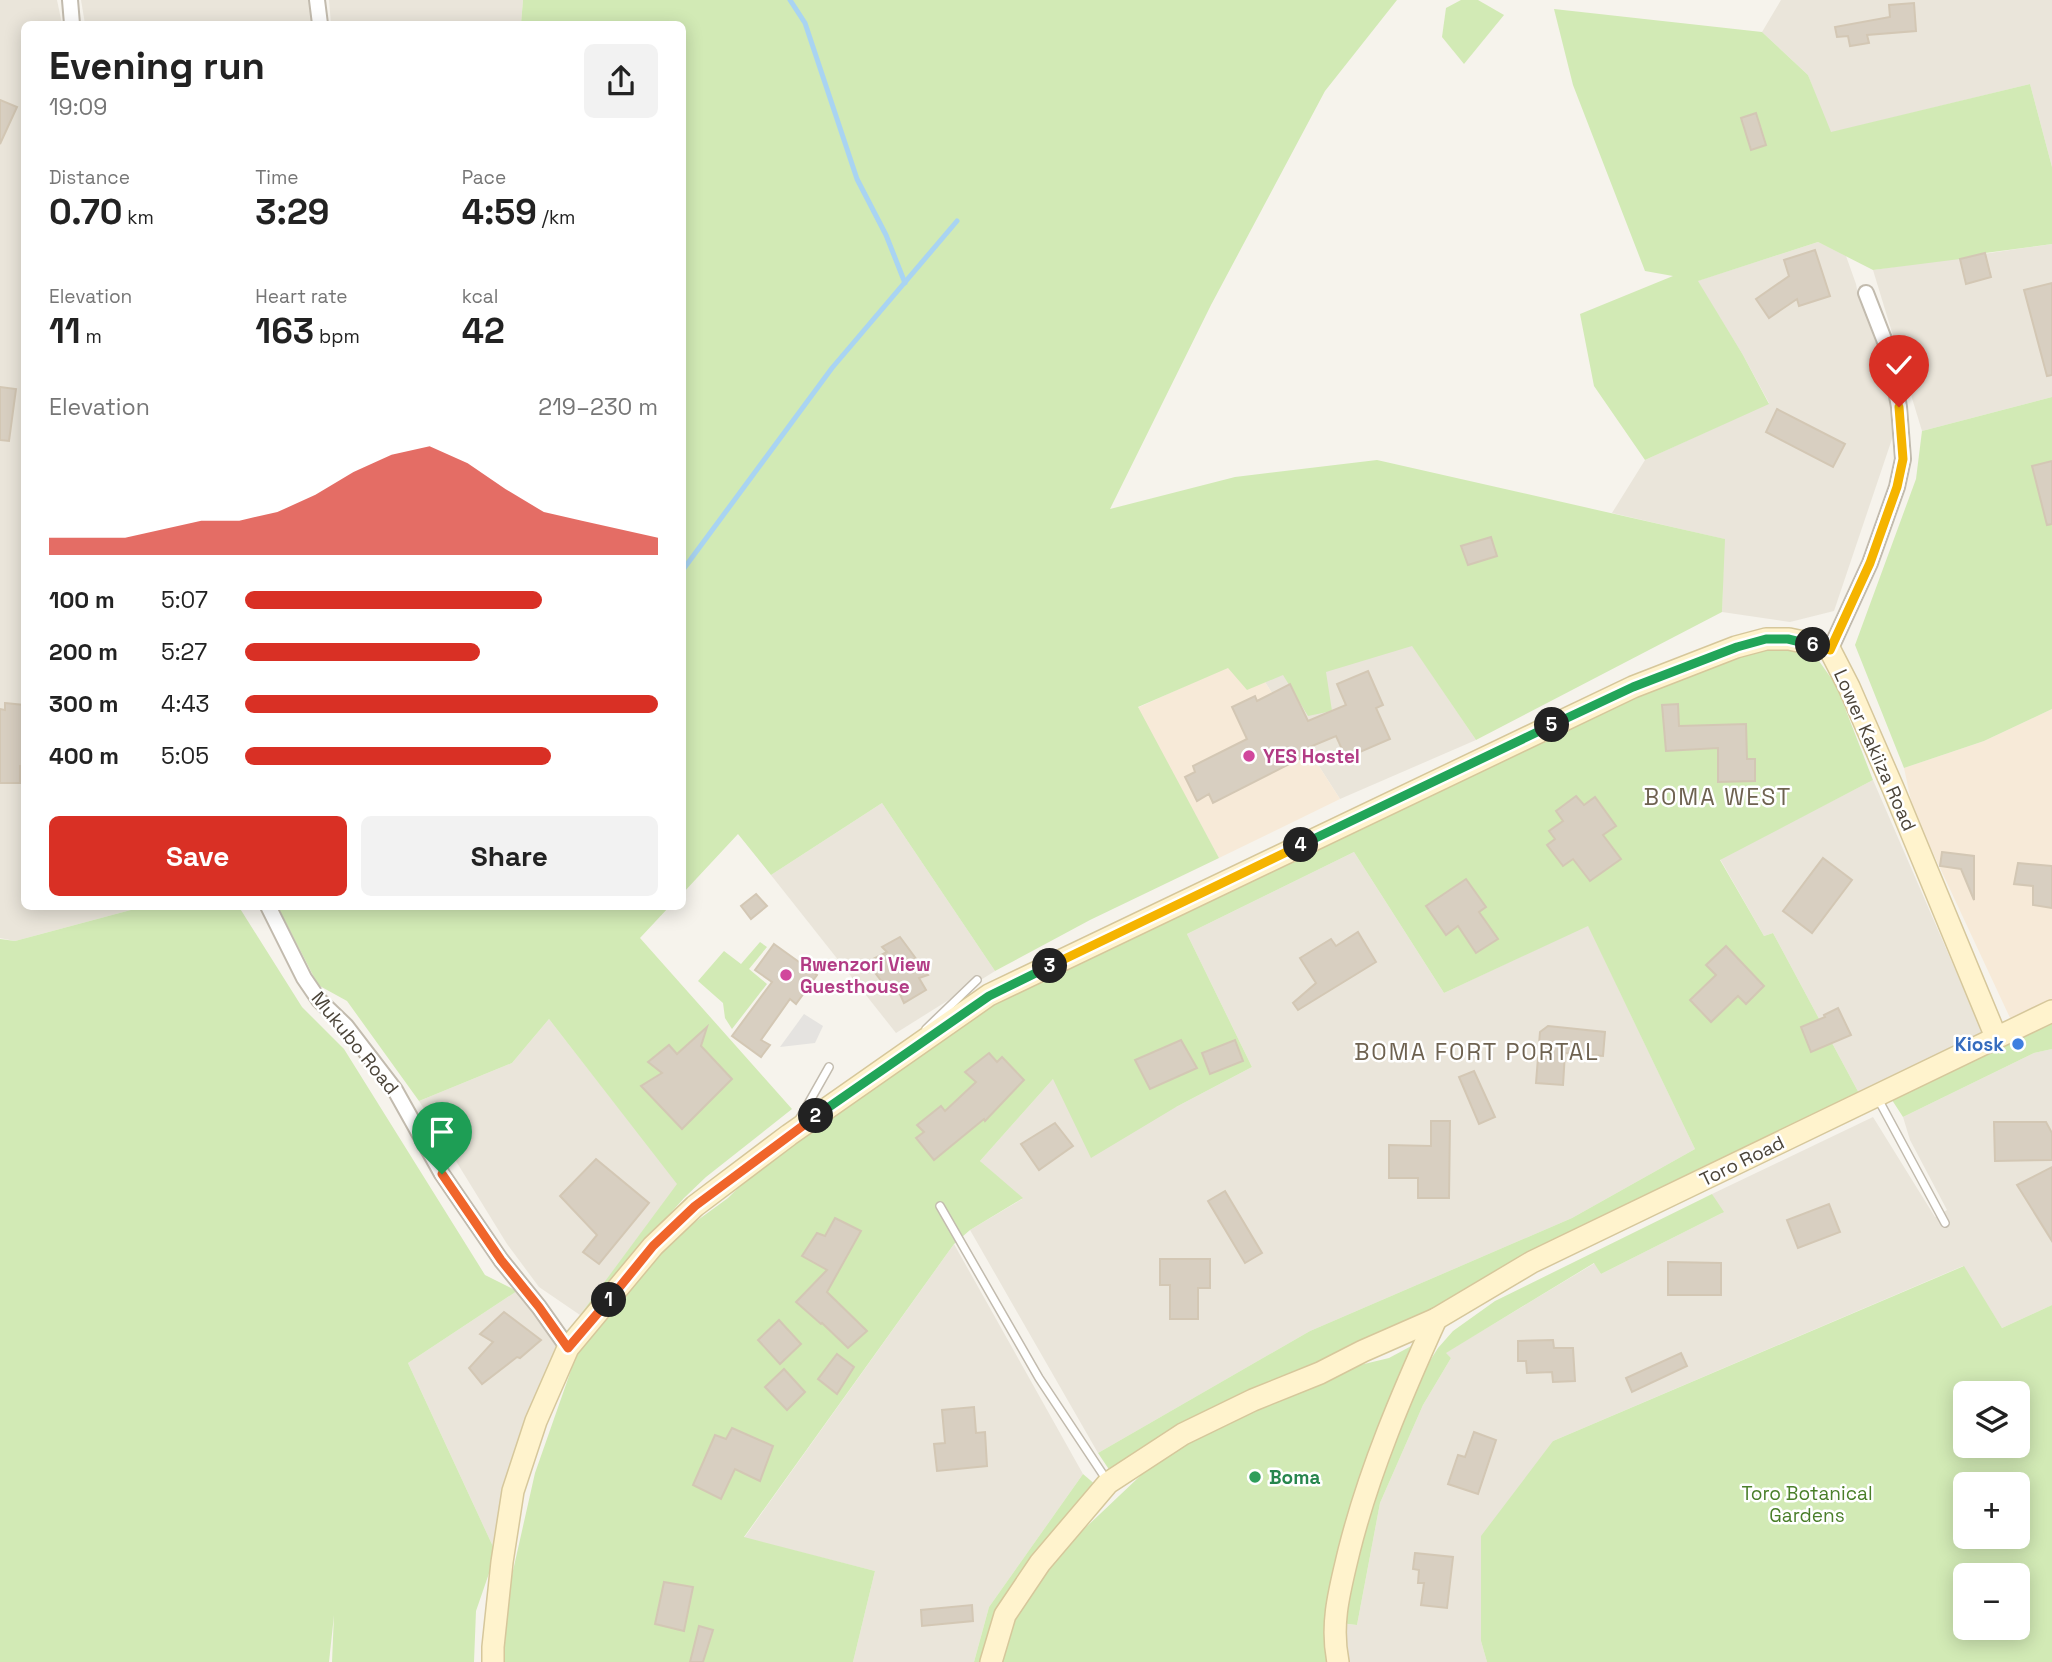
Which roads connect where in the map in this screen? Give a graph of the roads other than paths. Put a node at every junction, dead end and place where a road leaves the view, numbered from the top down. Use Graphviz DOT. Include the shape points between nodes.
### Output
graph roads {
  1 [pos="70,0"];
  2 [pos="317,0"];
  3 [pos="72,21"];
  4 [pos="320,21"];
  5 [pos="1866,293"];
  6 [pos="1830,650"];
  7 [pos="270,910"];
  8 [pos="978,980"];
  9 [pos="2052,1011"];
  10 [pos="1996,1037"];
  11 [pos="902,1055"];
  12 [pos="829,1067"];
  13 [pos="1876,1096"];
  14 [pos="789,1135"];
  15 [pos="940,1206"];
  16 [pos="1945,1223"];
  17 [pos="1436,1319"];
  18 [pos="568,1348"];
  19 [pos="1108,1483"];
  20 [pos="494,1662"];
  21 [pos="991,1662"];
  22 [pos="1338,1662"];
  1 -- 3 [label="street"];
  2 -- 4 [label="street"];
  5 -- 6 [label="street" via="1889,352 1903,459 1870,563"];
  6 -- 10 [label="main road, Lower Kakiiza Road"];
  6 -- 11 [label="main road, Lower Kakiiza Road" via="1788,639 1766,639 1633,687 989,996"];
  7 -- 18 [label="street, Mukubo Road" via="319,1000 346,1026 395,1090 442,1174"];
  8 -- 11 [label="lane"];
  9 -- 10 [label="main road, Toro Road"];
  10 -- 13 [label="main road, Toro Road"];
  11 -- 14 [label="main road, Lower Kakiiza Road"];
  12 -- 14 [label="lane"];
  13 -- 16 [label="lane"];
  13 -- 17 [label="main road, Toro Road" via="1532,1262"];
  14 -- 18 [label="main road, Lower Kakiiza Road" via="695,1206 653,1246"];
  15 -- 19 [label="lane" via="1039,1378"];
  17 -- 19 [label="main road, Toro Road" via="1183,1434"];
  17 -- 22 [label="main road" via="1402,1395 1359,1513 1336,1604"];
  18 -- 20 [label="main road, Lower Kakiiza Road" via="536,1421 513,1491"];
  19 -- 21 [label="main road, Toro Road" via="1040,1563 1005,1615"];
}
